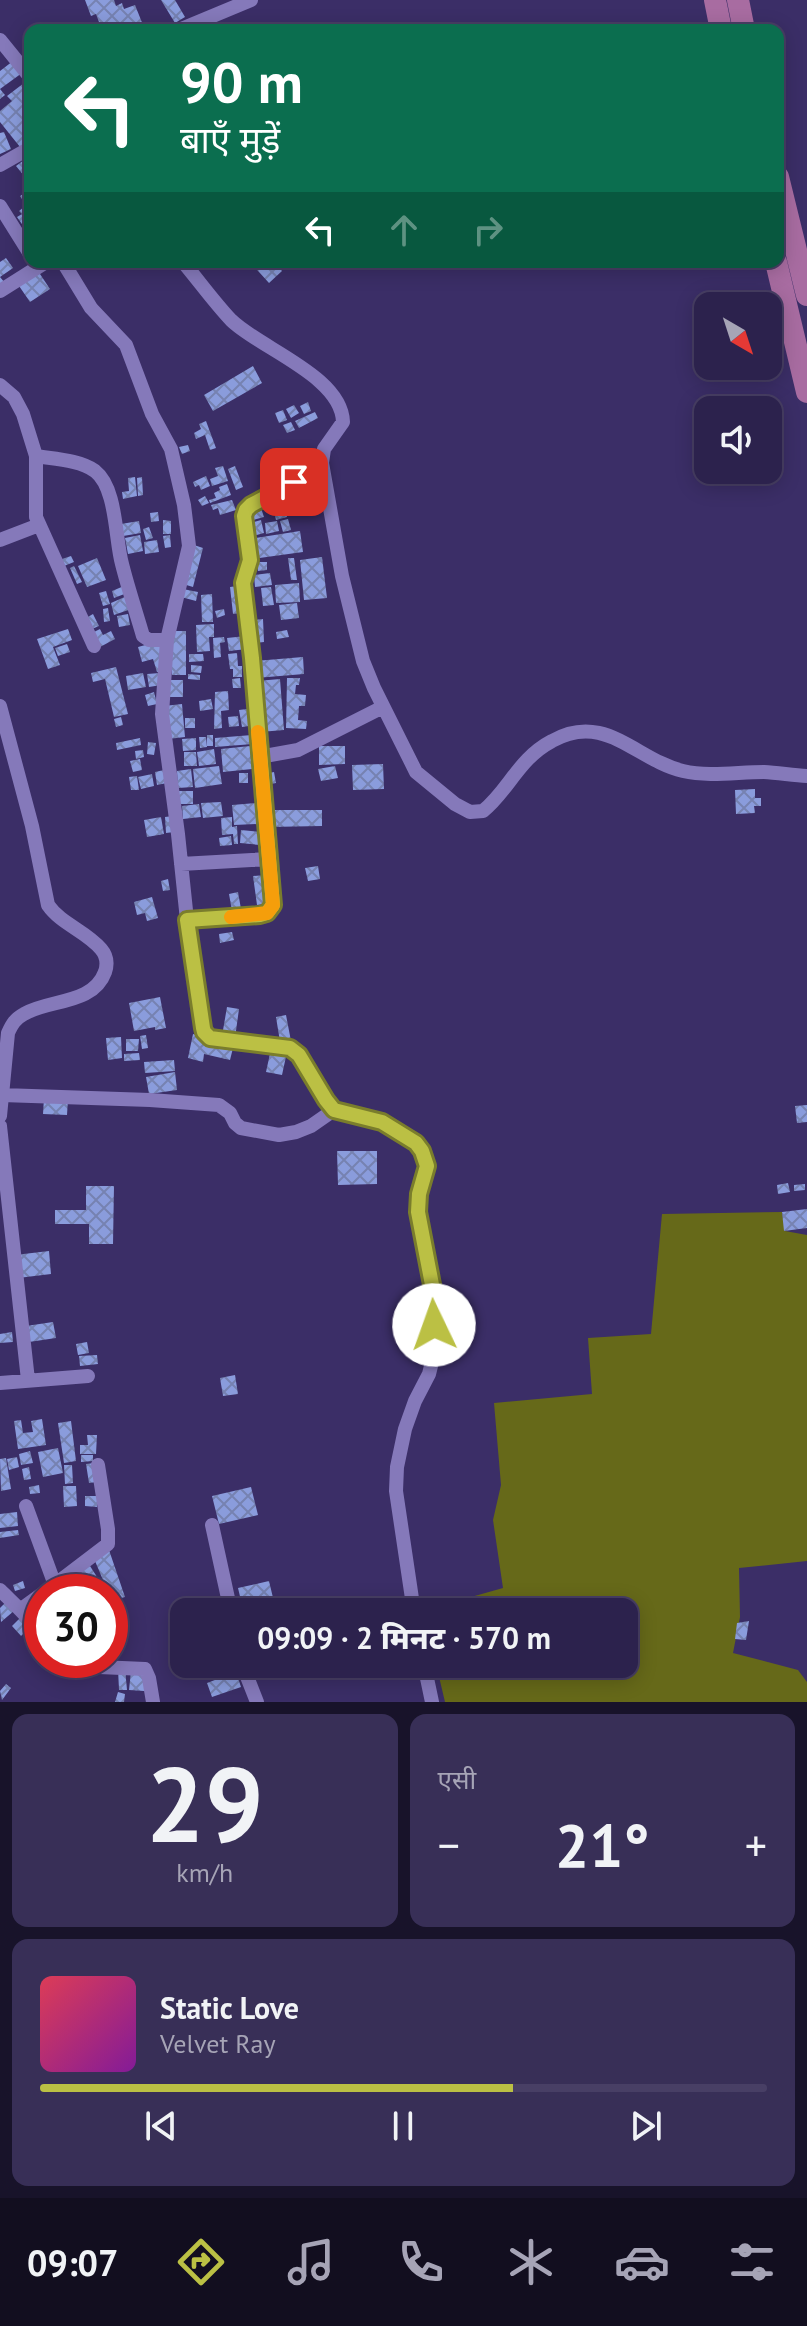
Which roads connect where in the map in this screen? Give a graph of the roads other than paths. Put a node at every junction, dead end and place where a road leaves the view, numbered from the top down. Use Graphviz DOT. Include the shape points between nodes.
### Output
graph roads {
  1 [pos="251,0"];
  2 [pos="715,0"];
  3 [pos="738,0"];
  4 [pos="193,24"];
  5 [pos="720,24"];
  6 [pos="743,24"];
  7 [pos="2,46"];
  8 [pos="24,70"];
  9 [pos="24,151"];
  10 [pos="0,165"];
  11 [pos="784,201"];
  12 [pos="0,206"];
  13 [pos="24,242"];
  14 [pos="28,268"];
  15 [pos="67,268"];
  16 [pos="188,268"];
  17 [pos="777,268"];
  18 [pos="0,291"];
  19 [pos="807,295"];
  20 [pos="0,385"];
  21 [pos="807,392"];
  22 [pos="36,456"];
  23 [pos="322,463"];
  24 [pos="39,525"];
  25 [pos="0,540"];
  26 [pos="167,640"];
  27 [pos="94,646"];
  28 [pos="0,706"];
  29 [pos="383,707"];
  30 [pos="259,757"];
  31 [pos="807,776"];
  32 [pos="268,859"];
  33 [pos="181,864"];
  34 [pos="187,920"];
  35 [pos="2,1095"];
  36 [pos="334,1110"];
  37 [pos="0,1116"];
  38 [pos="0,1126"];
  39 [pos="88,1376"];
  40 [pos="28,1380"];
  41 [pos="0,1383"];
  42 [pos="98,1465"];
  43 [pos="26,1506"];
  44 [pos="212,1525"];
  45 [pos="43,1574"];
  46 [pos="69,1574"];
  47 [pos="0,1590"];
  48 [pos="228,1598"];
  49 [pos="412,1598"];
  50 [pos="24,1607"];
  51 [pos="20,1610"];
  52 [pos="24,1614"];
  53 [pos="128,1668"];
  54 [pos="248,1678"];
  55 [pos="427,1678"];
  56 [pos="153,1702"];
  57 [pos="257,1702"];
  58 [pos="432,1702"];
  1 -- 4 [label="street"];
  2 -- 5 [label="main road"];
  3 -- 6 [label="main road"];
  7 -- 8 [label="street"];
  9 -- 10 [label="street"];
  11 -- 19 [label="main road"];
  12 -- 13 [label="street"];
  14 -- 18 [label="street"];
  15 -- 26 [label="street" via="91,308 126,345 171,449 189,546"];
  16 -- 23 [label="street" via="231,320 315,376 335,399 343,422 324,449"];
  17 -- 21 [label="main road"];
  20 -- 22 [label="street" via="20,405"];
  22 -- 24 [label="street"];
  22 -- 26 [label="street" via="82,465 102,480 143,636"];
  23 -- 29 [label="street" via="363,661"];
  23 -- 30 [label="street" via="251,505 244,516 250,560 243,583"];
  24 -- 25 [label="street"];
  24 -- 27 [label="street"];
  26 -- 33 [label="street" via="162,714"];
  28 -- 35 [label="street" via="48,905 96,944 107,962 104,976 83,995 38,1007 13,1022"];
  29 -- 30 [label="street" via="298,750"];
  29 -- 31 [label="street" via="416,772 470,812 488,807 526,759 572,732 617,738 685,771"];
  30 -- 32 [label="street"];
  32 -- 33 [label="street"];
  32 -- 34 [label="street" via="273,905 267,913"];
  33 -- 34 [label="street"];
  34 -- 36 [label="street" via="207,1036 290,1048"];
  35 -- 36 [label="street" via="219,1105 241,1128 279,1135 311,1126"];
  35 -- 37 [label="street"];
  36 -- 49 [label="street" via="392,1127 416,1143 426,1158 418,1212 434,1295 434,1354 405,1429 396,1491"];
  38 -- 40 [label="street"];
  39 -- 40 [label="street"];
  40 -- 41 [label="street"];
  42 -- 46 [label="street" via="108,1544"];
  43 -- 45 [label="street"];
  44 -- 48 [label="street"];
  47 -- 51 [label="street"];
  50 -- 51 [label="street"];
  51 -- 52 [label="street"];
  53 -- 56 [label="street" via="145,1669"];
  54 -- 57 [label="street"];
  55 -- 58 [label="street"];
}
